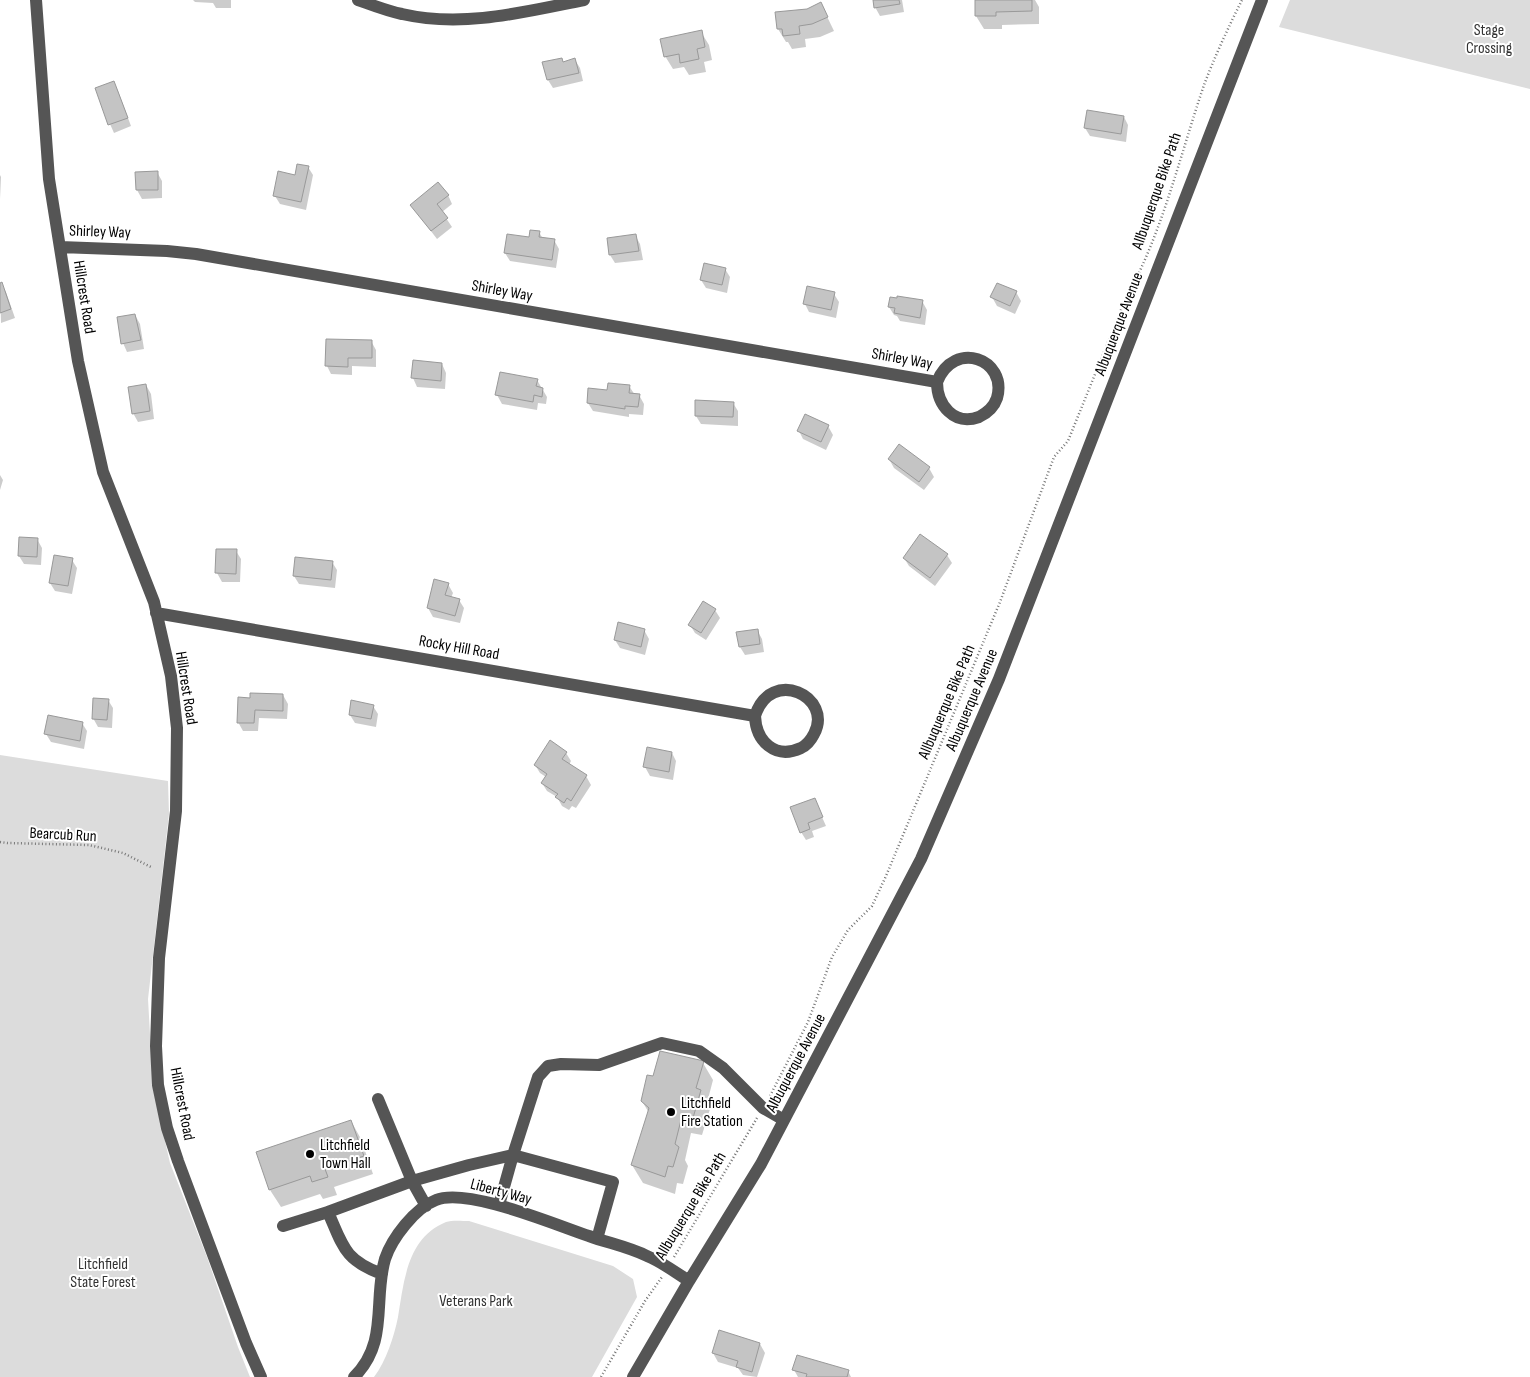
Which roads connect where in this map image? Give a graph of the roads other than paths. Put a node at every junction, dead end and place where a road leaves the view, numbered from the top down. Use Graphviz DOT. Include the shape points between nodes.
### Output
graph roads {
  1 [pos="36,0"];
  2 [pos="358,0"];
  3 [pos="584,0"];
  4 [pos="1262,0"];
  5 [pos="60,247"];
  6 [pos="937,382"];
  7 [pos="156,613"];
  8 [pos="755,716"];
  9 [pos="378,1099"];
  10 [pos="784,1120"];
  11 [pos="513,1155"];
  12 [pos="412,1181"];
  13 [pos="426,1206"];
  14 [pos="499,1206"];
  15 [pos="328,1212"];
  16 [pos="283,1226"];
  17 [pos="597,1239"];
  18 [pos="382,1274"];
  19 [pos="689,1281"];
  20 [pos="261,1377"];
  21 [pos="354,1377"];
  22 [pos="633,1377"];
  1 -- 5 [label="street, Hillcrest Road" via="49,179"];
  2 -- 3 [label="street" via="402,14 458,20 519,14"];
  4 -- 10 [label="street, Albuquerque Avenue" via="999,679 921,859"];
  5 -- 6 [label="street, Shirley Way" via="196,254"];
  5 -- 7 [label="street, Hillcrest Road" via="78,361 103,472"];
  6 -- 6 [label="street, Shirley Way" via="943,406 954,416 964,419 983,415 996,400 997,380 993,371 977,359 956,359 941,373"];
  7 -- 8 [label="street, Rocky Hill Road"];
  7 -- 20 [label="street, Hillcrest Road" via="177,728 176,811 159,967 158,1085 167,1128 186,1185"];
  8 -- 8 [label="street" via="755,726 765,744 784,752 799,749 811,740 818,720 811,701 794,690 783,689 765,698"];
  9 -- 12 [label="street"];
  10 -- 11 [label="street" via="763,1108 723,1068 699,1051 662,1043 599,1065 548,1066 538,1077"];
  10 -- 19 [label="street, Albuquerque Avenue" via="761,1164"];
  11 -- 12 [label="street"];
  11 -- 14 [label="street"];
  11 -- 17 [label="street" via="614,1182"];
  12 -- 13 [label="street"];
  12 -- 15 [label="street"];
  13 -- 14 [label="street, Liberty Way" via="449,1197 465,1197"];
  13 -- 18 [label="street, Liberty Way" via="395,1239"];
  14 -- 17 [label="street, Liberty Way"];
  15 -- 16 [label="street"];
  15 -- 18 [label="street" via="348,1254 364,1267"];
  17 -- 19 [label="street, Liberty Way" via="646,1255"];
  18 -- 21 [label="street, Liberty Way" via="376,1336 366,1364"];
  19 -- 22 [label="street, Albuquerque Avenue"];
}
